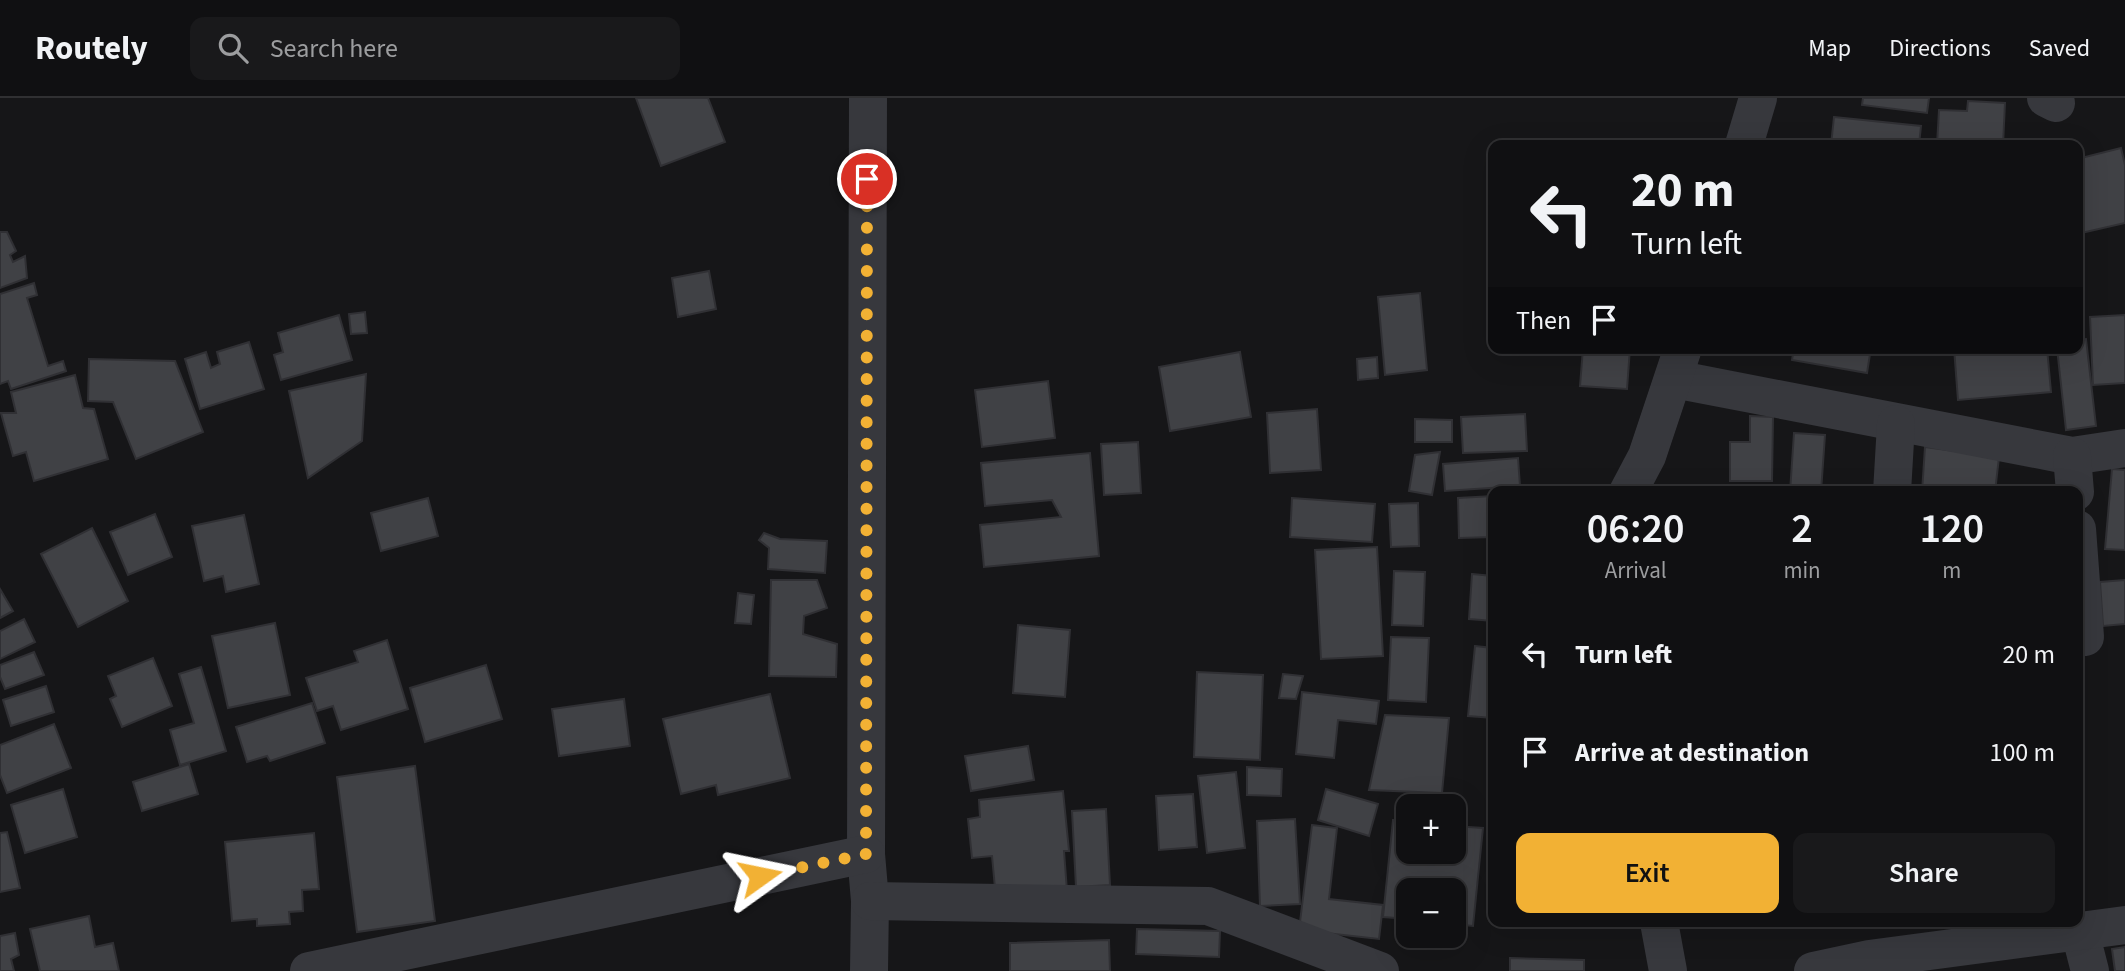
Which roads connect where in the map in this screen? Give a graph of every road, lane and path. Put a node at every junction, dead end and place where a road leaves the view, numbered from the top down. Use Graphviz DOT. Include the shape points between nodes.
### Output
graph roads {
  1 [pos="867,98"];
  2 [pos="1758,98"];
  3 [pos="1745,140"];
  4 [pos="1679,363"];
  5 [pos="1896,424"];
  6 [pos="2125,448"];
  7 [pos="2073,474"];
  8 [pos="1631,486"];
  9 [pos="1892,486"];
  10 [pos="2083,610"];
  11 [pos="2085,637"];
  12 [pos="866,854"];
  13 [pos="870,901"];
  14 [pos="2125,925"];
  15 [pos="1660,927"];
  16 [pos="2080,932"];
  17 [pos="310,971"];
  18 [pos="869,971"];
  19 [pos="1380,971"];
  20 [pos="1668,971"];
  21 [pos="1813,971"];
  22 [pos="2090,971"];
  1 -- 12 [label="street"];
  2 -- 3 [label="street"];
  4 -- 5 [label="street"];
  4 -- 8 [label="street" via="1647,456"];
  5 -- 7 [label="street"];
  5 -- 9 [label="street"];
  6 -- 7 [label="street"];
  10 -- 11 [label="street"];
  12 -- 13 [label="street"];
  12 -- 17 [label="street"];
  13 -- 18 [label="street"];
  13 -- 19 [label="street" via="1208,906"];
  14 -- 16 [label="street"];
  15 -- 20 [label="street"];
  16 -- 21 [label="street" via="1869,959"];
  16 -- 22 [label="street"];
}
